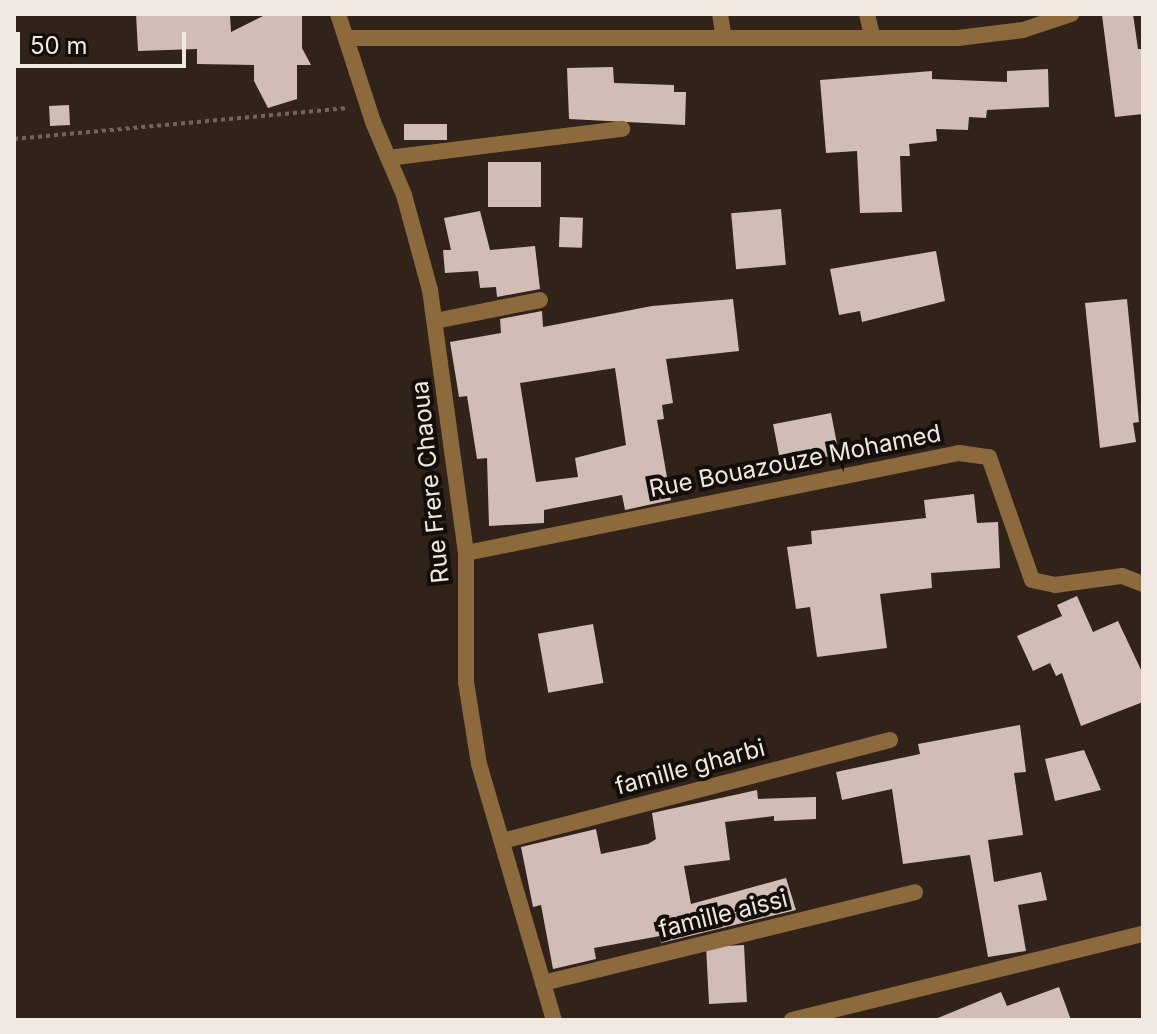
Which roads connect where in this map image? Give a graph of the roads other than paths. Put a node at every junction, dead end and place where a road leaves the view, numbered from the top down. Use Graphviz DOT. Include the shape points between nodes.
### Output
graph roads {
  1 [pos="338,14"];
  2 [pos="720,14"];
  3 [pos="867,14"];
  4 [pos="1071,14"];
  5 [pos="1021,22"];
  6 [pos="723,34"];
  7 [pos="872,36"];
  8 [pos="348,38"];
  9 [pos="622,129"];
  10 [pos="388,158"];
  11 [pos="540,300"];
  12 [pos="435,321"];
  13 [pos="466,553"];
  14 [pos="1143,584"];
  15 [pos="890,740"];
  16 [pos="502,841"];
  17 [pos="915,892"];
  18 [pos="1143,934"];
  19 [pos="543,983"];
  20 [pos="554,1020"];
  21 [pos="792,1020"];
  1 -- 8 [label="street, Rue Frere Chaoua"];
  2 -- 6 [label="street"];
  3 -- 7 [label="street"];
  4 -- 5 [label="street"];
  5 -- 7 [label="street" via="958,38"];
  6 -- 7 [label="street"];
  6 -- 8 [label="street"];
  8 -- 10 [label="street, Rue Frere Chaoua"];
  9 -- 10 [label="street"];
  10 -- 12 [label="street, Rue Frere Chaoua" via="404,195"];
  11 -- 12 [label="street"];
  12 -- 13 [label="street, Rue Frere Chaoua"];
  13 -- 14 [label="street, Rue Bouazouze Mohamed" via="959,453 989,457 1032,580 1055,585 1122,576"];
  13 -- 16 [label="street, Rue Frere Chaoua" via="466,682 479,764"];
  15 -- 16 [label="street, famille gharbi"];
  16 -- 19 [label="street, Rue Frere Chaoua"];
  17 -- 19 [label="street, famille aissi"];
  18 -- 21 [label="street"];
  19 -- 20 [label="street, Rue Frere Chaoua"];
}
